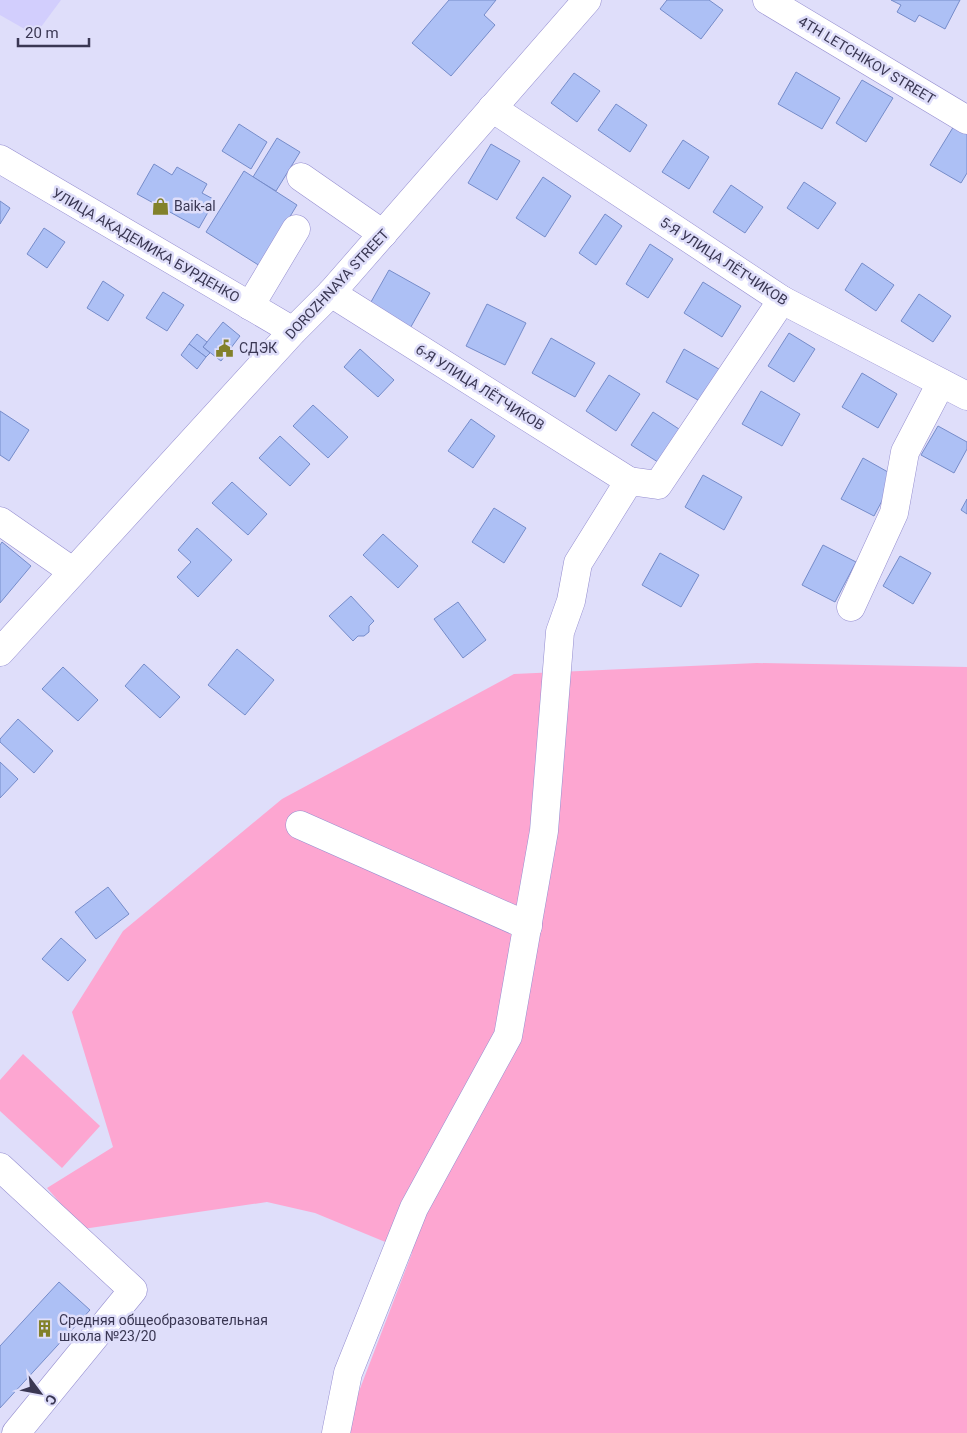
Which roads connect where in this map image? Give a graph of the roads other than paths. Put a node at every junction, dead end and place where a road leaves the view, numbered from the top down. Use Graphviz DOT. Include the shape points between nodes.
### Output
graph roads {
  1 [pos="587,0"];
  2 [pos="767,0"];
  3 [pos="492,108"];
  4 [pos="967,120"];
  5 [pos="0,159"];
  6 [pos="301,177"];
  7 [pos="296,229"];
  8 [pos="383,234"];
  9 [pos="331,293"];
  10 [pos="782,300"];
  11 [pos="250,306"];
  12 [pos="293,331"];
  13 [pos="941,383"];
  14 [pos="967,396"];
  15 [pos="629,481"];
  16 [pos="0,521"];
  17 [pos="72,571"];
  18 [pos="851,606"];
  19 [pos="0,652"];
  20 [pos="300,825"];
  21 [pos="528,926"];
  22 [pos="0,1167"];
  23 [pos="16,1433"];
  24 [pos="336,1433"];
  1 -- 3 [label="street, DOROZHNAYA STREET"];
  2 -- 4 [label="street, 4TH LETCHIKOV STREET"];
  3 -- 8 [label="street, DOROZHNAYA STREET"];
  3 -- 10 [label="street, 5-Я УЛИЦА ЛЁТЧИКОВ"];
  5 -- 11 [label="street, УЛИЦА АКАДЕМИКА БУРДЕНКО"];
  6 -- 8 [label="street"];
  7 -- 11 [label="street"];
  8 -- 9 [label="street, DOROZHNAYA STREET"];
  9 -- 12 [label="street, DOROZHNAYA STREET"];
  9 -- 15 [label="street, 6-Я УЛИЦА ЛЁТЧИКОВ"];
  10 -- 13 [label="street, 5-Я УЛИЦА ЛЁТЧИКОВ"];
  10 -- 15 [label="street" via="658,484"];
  11 -- 12 [label="street, УЛИЦА АКАДЕМИКА БУРДЕНКО"];
  12 -- 17 [label="street, DOROZHNAYA STREET"];
  13 -- 14 [label="street, 5-Я УЛИЦА ЛЁТЧИКОВ"];
  13 -- 18 [label="street" via="904,452 894,513"];
  15 -- 21 [label="street" via="578,563 571,601 560,632 544,831"];
  16 -- 17 [label="street"];
  17 -- 19 [label="street, DOROZHNAYA STREET"];
  20 -- 21 [label="street"];
  21 -- 24 [label="street" via="508,1036 414,1208 348,1373"];
  22 -- 23 [label="street" via="133,1290"];
}
